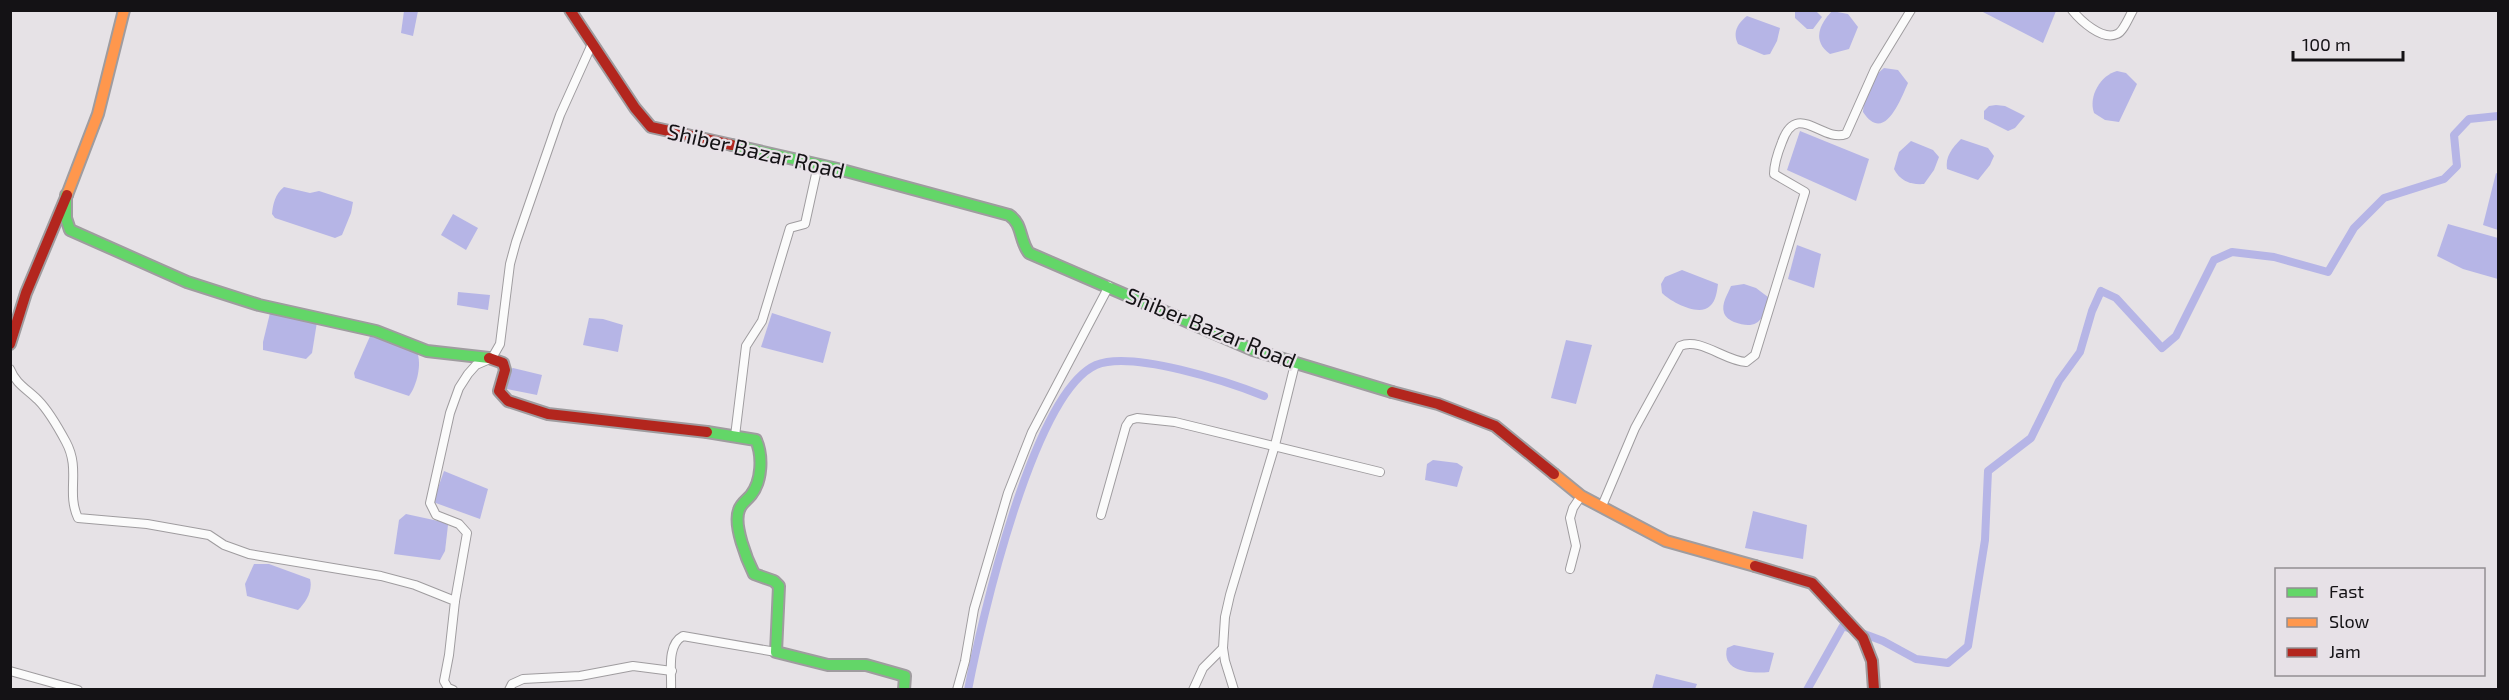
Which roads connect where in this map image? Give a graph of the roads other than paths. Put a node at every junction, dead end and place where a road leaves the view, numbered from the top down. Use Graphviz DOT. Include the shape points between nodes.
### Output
graph roads {
  1 [pos="124,10"];
  2 [pos="570,10"];
  3 [pos="1911,10"];
  4 [pos="2072,10"];
  5 [pos="2133,10"];
  6 [pos="592,44"];
  7 [pos="818,165"];
  8 [pos="66,195"];
  9 [pos="1109,286"];
  10 [pos="10,344"];
  11 [pos="492,358"];
  12 [pos="1295,364"];
  13 [pos="10,369"];
  14 [pos="735,436"];
  15 [pos="1275,446"];
  16 [pos="1380,472"];
  17 [pos="1581,496"];
  18 [pos="1602,506"];
  19 [pos="1101,515"];
  20 [pos="1570,569"];
  21 [pos="455,601"];
  22 [pos="1223,648"];
  23 [pos="776,652"];
  24 [pos="10,671"];
  25 [pos="672,671"];
  26 [pos="78,690"];
  27 [pos="453,690"];
  28 [pos="509,690"];
  29 [pos="671,690"];
  30 [pos="904,690"];
  31 [pos="957,690"];
  32 [pos="1193,690"];
  33 [pos="1234,690"];
  34 [pos="1874,690"];
  1 -- 8 [label="street" via="103,103"];
  2 -- 6 [label="street, Shiber Bazar Road"];
  3 -- 18 [label="street" via="1875,69 1846,134 1837,136 1802,123 1787,130 1774,174 1805,192 1755,355 1746,362 1736,362 1694,344 1680,346 1635,428"];
  4 -- 5 [label="street" via="2090,28 2114,35"];
  6 -- 7 [label="street, Shiber Bazar Road" via="651,127"];
  6 -- 11 [label="street" via="560,115 516,242 500,344"];
  7 -- 9 [label="street, Shiber Bazar Road" via="1009,215 1019,224 1023,246 1029,253"];
  7 -- 14 [label="street" via="805,224 790,228 762,321 746,346"];
  8 -- 10 [label="street" via="35,266"];
  8 -- 11 [label="street" via="70,230 187,282 259,306 376,331 427,351"];
  9 -- 12 [label="street, Shiber Bazar Road" via="1253,350"];
  9 -- 31 [label="street" via="1032,432 1008,493 974,609"];
  11 -- 14 [label="street" via="505,366 501,396 517,404 556,416"];
  11 -- 21 [label="street" via="476,365 459,388 430,503 436,515 459,524 467,532"];
  12 -- 15 [label="street"];
  12 -- 17 [label="street, Shiber Bazar Road" via="1438,404 1495,426"];
  13 -- 21 [label="street" via="19,386 39,400 67,442 75,468 72,500 78,518 209,535 249,554 381,576"];
  14 -- 23 [label="street" via="756,440 759,446 757,481 753,493 740,505 737,520 754,574 779,586"];
  15 -- 16 [label="street"];
  15 -- 19 [label="street" via="1175,422 1130,420"];
  15 -- 22 [label="street" via="1230,596"];
  17 -- 18 [label="street, Shiber Bazar Road"];
  17 -- 20 [label="street" via="1570,518 1576,546"];
  18 -- 34 [label="street, Shiber Bazar Road" via="1666,541 1812,584 1863,639 1872,661"];
  21 -- 27 [label="street" via="444,681"];
  22 -- 32 [label="street" via="1203,668"];
  22 -- 33 [label="street"];
  23 -- 25 [label="street" via="683,636 672,649"];
  23 -- 30 [label="street" via="828,665 866,664 905,676"];
  24 -- 26 [label="street"];
  25 -- 28 [label="street" via="633,666 580,676 523,679"];
  25 -- 29 [label="street"];
}
